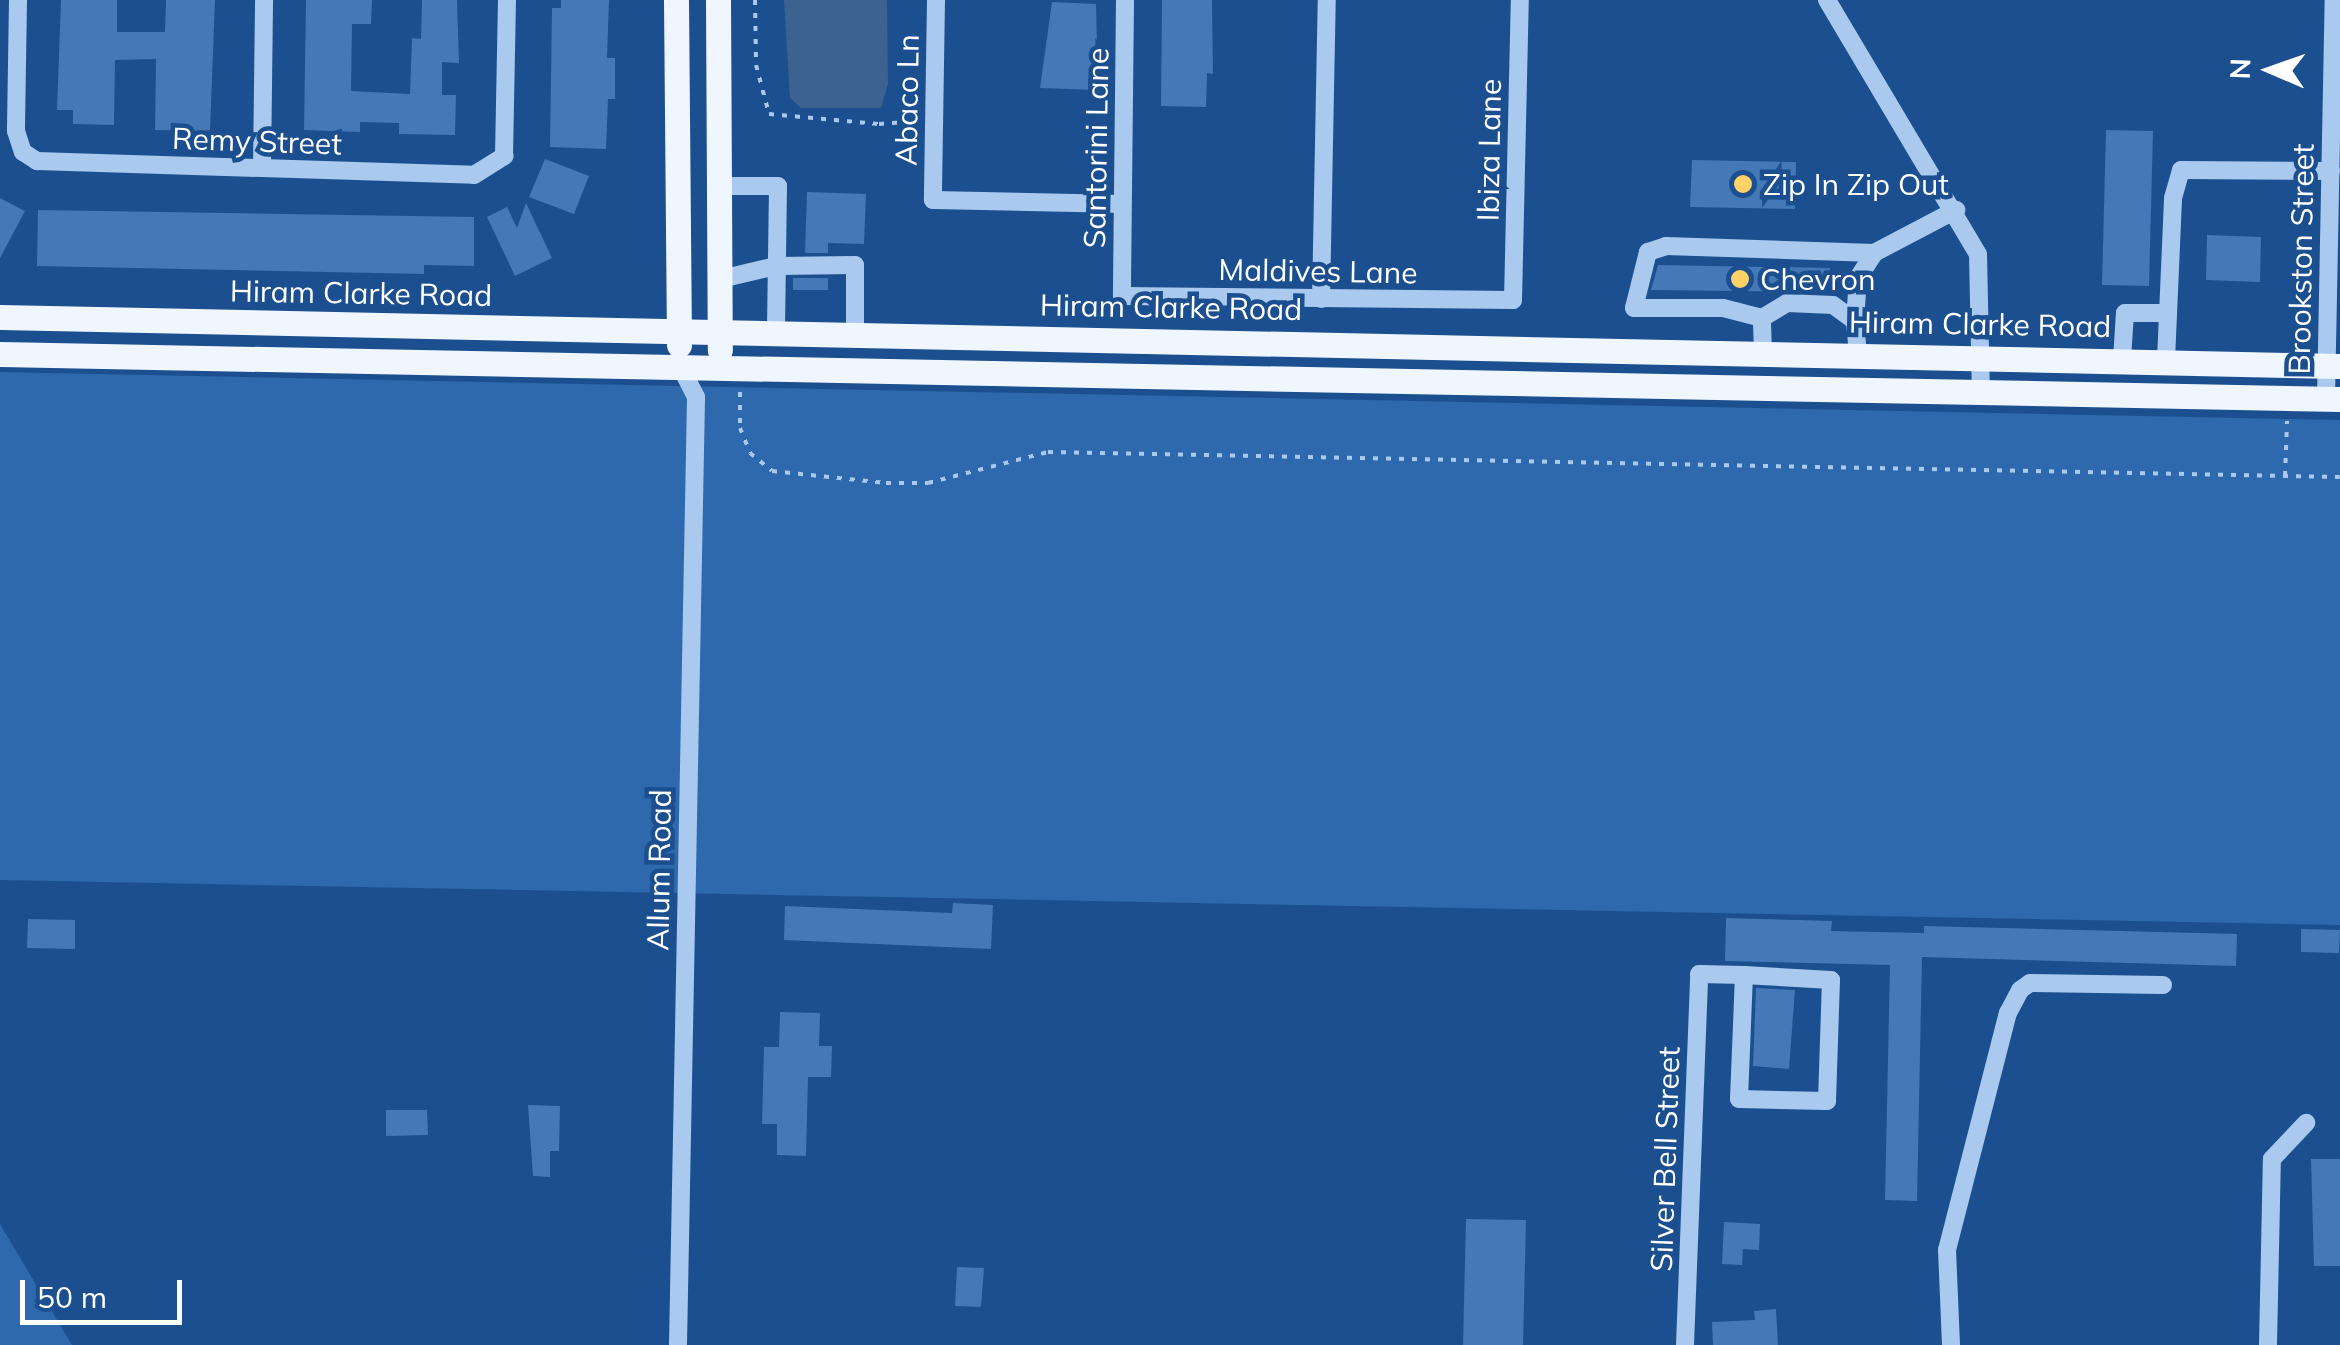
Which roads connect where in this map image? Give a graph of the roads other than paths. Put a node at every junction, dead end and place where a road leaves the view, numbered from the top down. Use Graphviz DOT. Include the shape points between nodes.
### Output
graph roads {
  1 [pos="18,0"];
  2 [pos="264,0"];
  3 [pos="507,0"];
  4 [pos="676,0"];
  5 [pos="718,0"];
  6 [pos="936,0"];
  7 [pos="1125,0"];
  8 [pos="1326,0"];
  9 [pos="1520,0"];
  10 [pos="1826,0"];
  11 [pos="2334,0"];
  12 [pos="2336,57"];
  13 [pos="262,168"];
  14 [pos="2331,172"];
  15 [pos="722,186"];
  16 [pos="1122,204"];
  17 [pos="1956,210"];
  18 [pos="1874,253"];
  19 [pos="776,266"];
  20 [pos="720,279"];
  21 [pos="1122,296"];
  22 [pos="1321,299"];
  23 [pos="1513,300"];
  24 [pos="2168,313"];
  25 [pos="0,316"];
  26 [pos="1762,318"];
  27 [pos="1855,321"];
  28 [pos="258,322"];
  29 [pos="678,332"];
  30 [pos="720,333"];
  31 [pos="776,334"];
  32 [pos="855,335"];
  33 [pos="1068,338"];
  34 [pos="1340,342"];
  35 [pos="1620,348"];
  36 [pos="1763,352"];
  37 [pos="0,354"];
  38 [pos="1858,354"];
  39 [pos="1981,356"];
  40 [pos="256,359"];
  41 [pos="2122,359"];
  42 [pos="2166,360"];
  43 [pos="2333,366"];
  44 [pos="682,369"];
  45 [pos="1067,376"];
  46 [pos="730,377"];
  47 [pos="1340,380"];
  48 [pos="1617,386"];
  49 [pos="1981,392"];
  50 [pos="696,397"];
  51 [pos="2333,399"];
  52 [pos="1744,975"];
  53 [pos="2163,985"];
  54 [pos="2306,1123"];
  55 [pos="678,1345"];
  56 [pos="1685,1345"];
  57 [pos="1951,1345"];
  58 [pos="2268,1345"];
  1 -- 13 [label="street, Remy Street" via="16,131 23,152 37,160"];
  2 -- 13 [label="street"];
  3 -- 13 [label="street, Remy Street" via="504,156 490,168 474,175"];
  4 -- 29 [label="main road"];
  5 -- 15 [label="main road"];
  6 -- 16 [label="street, Abaco Ln" via="934,200"];
  7 -- 16 [label="street, Santorini Lane"];
  8 -- 22 [label="street"];
  9 -- 23 [label="street, Ibiza Lane"];
  10 -- 17 [label="street"];
  11 -- 12 [label="street, Brookston Street"];
  12 -- 14 [label="street, Brookston Street"];
  14 -- 24 [label="street" via="2181,170 2173,198"];
  14 -- 43 [label="street, Brookston Street"];
  15 -- 19 [label="street" via="778,186"];
  15 -- 20 [label="main road"];
  16 -- 21 [label="street, Santorini Lane"];
  17 -- 18 [label="street"];
  17 -- 39 [label="street" via="1978,254"];
  18 -- 26 [label="street" via="1666,246 1648,252 1634,308 1724,308"];
  18 -- 27 [label="street" via="1858,278"];
  19 -- 20 [label="street"];
  19 -- 31 [label="street"];
  19 -- 32 [label="street" via="855,264"];
  20 -- 30 [label="main road"];
  21 -- 22 [label="street, Maldives Lane"];
  22 -- 23 [label="street, Maldives Lane"];
  24 -- 41 [label="street" via="2125,313"];
  24 -- 42 [label="street"];
  25 -- 28 [label="main road, Hiram Clarke Road"];
  26 -- 27 [label="street" via="1787,303 1832,305"];
  26 -- 36 [label="street"];
  27 -- 38 [label="street"];
  28 -- 29 [label="main road, Hiram Clarke Road"];
  28 -- 40 [label="main road"];
  29 -- 30 [label="main road, Hiram Clarke Road"];
  29 -- 44 [label="main road"];
  30 -- 31 [label="main road, Hiram Clarke Road"];
  30 -- 46 [label="main road"];
  31 -- 32 [label="main road, Hiram Clarke Road"];
  32 -- 33 [label="main road, Hiram Clarke Road"];
  33 -- 34 [label="main road, Hiram Clarke Road"];
  33 -- 45 [label="main road"];
  34 -- 35 [label="main road, Hiram Clarke Road"];
  34 -- 47 [label="main road"];
  35 -- 36 [label="main road, Hiram Clarke Road"];
  35 -- 48 [label="main road"];
  36 -- 38 [label="main road, Hiram Clarke Road"];
  37 -- 40 [label="main road"];
  38 -- 39 [label="main road, Hiram Clarke Road"];
  39 -- 41 [label="main road, Hiram Clarke Road"];
  39 -- 49 [label="street"];
  40 -- 44 [label="main road"];
  41 -- 42 [label="main road, Hiram Clarke Road"];
  42 -- 43 [label="main road, Hiram Clarke Road"];
  43 -- 51 [label="street, Brookston Street"];
  44 -- 46 [label="main road"];
  44 -- 50 [label="street, Allum Road"];
  45 -- 46 [label="main road"];
  45 -- 47 [label="main road"];
  46 -- 50 [label="street"];
  47 -- 48 [label="main road"];
  48 -- 49 [label="main road"];
  49 -- 51 [label="main road"];
  50 -- 55 [label="street, Allum Road"];
  52 -- 52 [label="street" via="1831,980 1827,1101 1739,1099"];
  52 -- 56 [label="street, Silver Bell Street" via="1699,974"];
  53 -- 57 [label="street" via="2030,983 2020,990 2008,1013 1947,1250"];
  54 -- 58 [label="street" via="2272,1159"];
}
